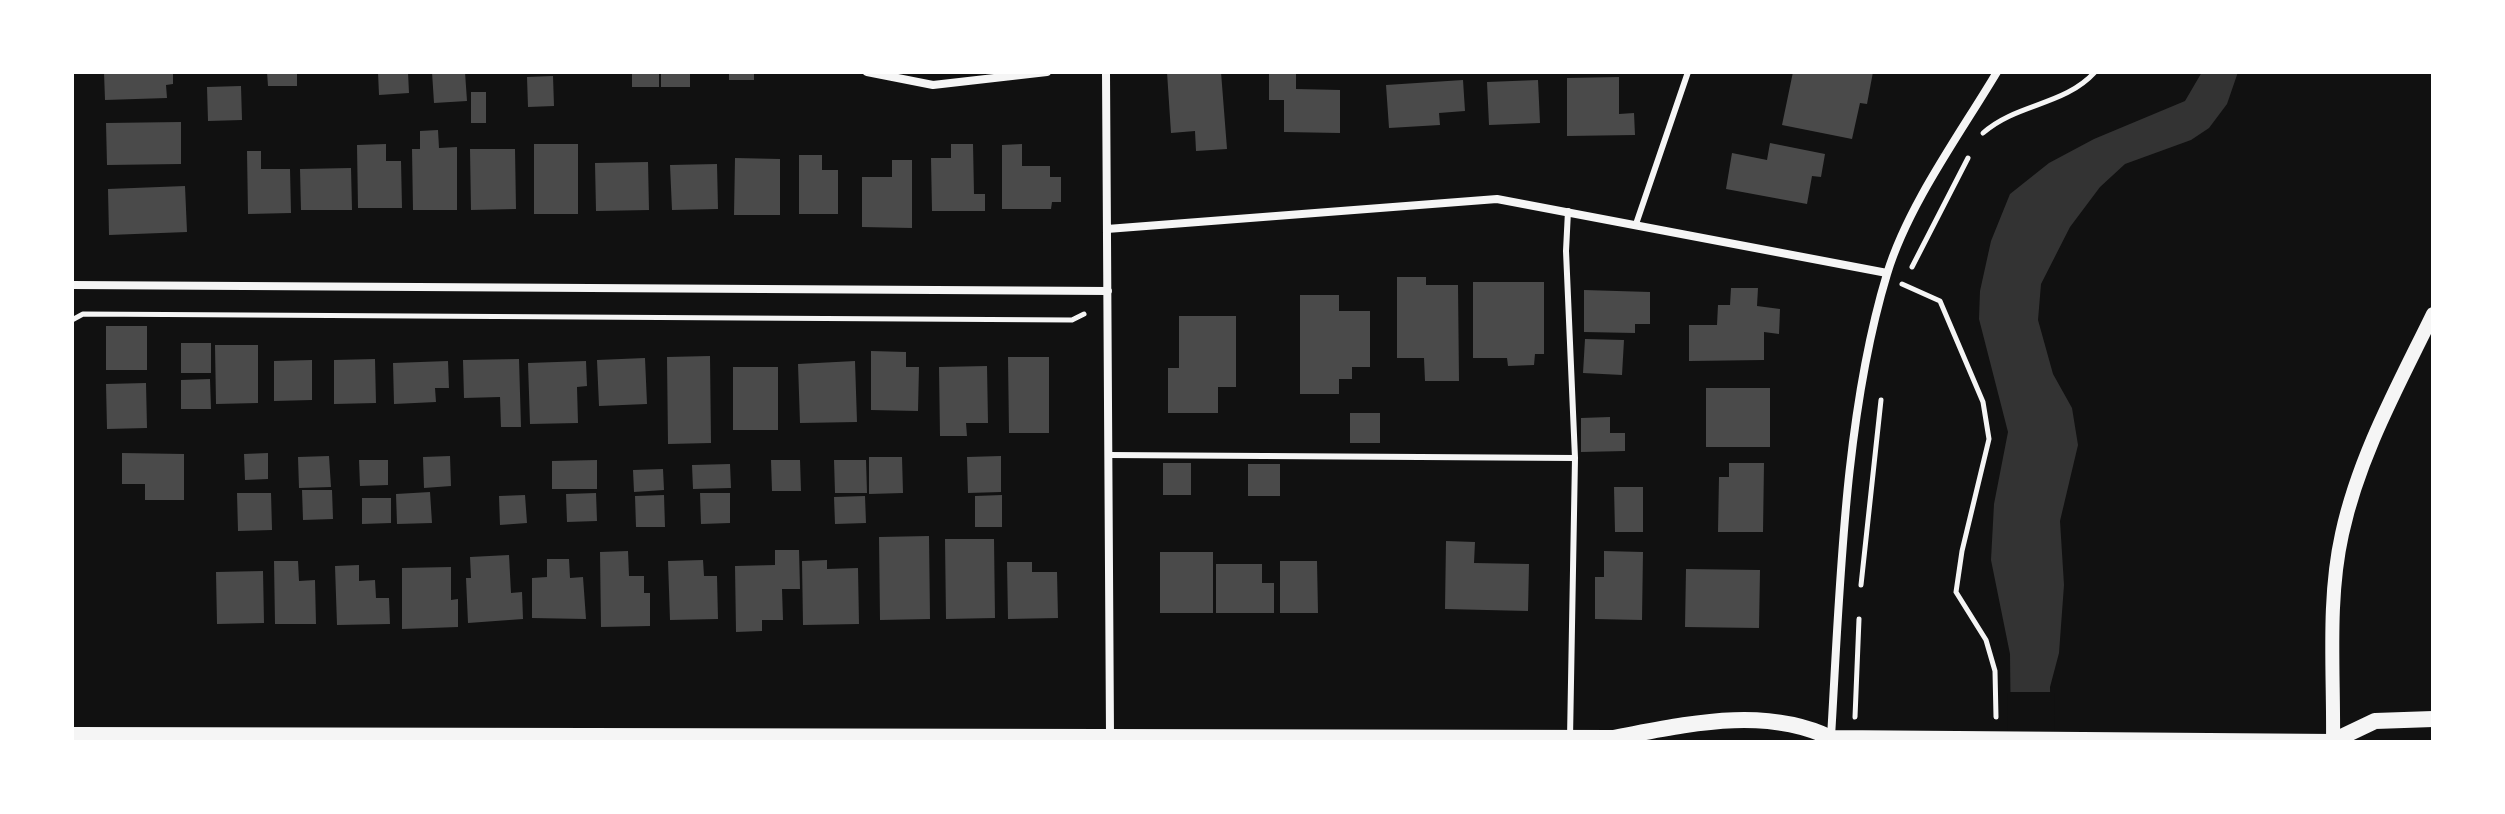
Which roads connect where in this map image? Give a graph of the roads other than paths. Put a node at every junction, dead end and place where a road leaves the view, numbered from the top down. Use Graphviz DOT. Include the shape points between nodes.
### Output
graph roads {
  1 [pos="867,72"];
  2 [pos="1047,72"];
  3 [pos="1106,72"];
  4 [pos="1688,72"];
  5 [pos="1997,72"];
  6 [pos="1568,211"];
  7 [pos="1636,224"];
  8 [pos="1107,229"];
  9 [pos="1887,273"];
  10 [pos="72,285"];
  11 [pos="1108,291"];
  12 [pos="2433,314"];
  13 [pos="1109,455"];
  14 [pos="1575,458"];
  15 [pos="2433,719"];
  16 [pos="72,735"];
  17 [pos="1110,735"];
  18 [pos="1570,738"];
  19 [pos="936,739"];
  20 [pos="1618,740"];
  21 [pos="1829,741"];
  22 [pos="2333,742"];
  1 -- 2 [label="street" via="933,85"];
  3 -- 8 [label="street"];
  4 -- 7 [label="lane"];
  5 -- 9 [label="street" via="1907,225"];
  6 -- 7 [label="street"];
  6 -- 8 [label="street" via="1473,199"];
  6 -- 14 [label="lane"];
  7 -- 9 [label="street"];
  8 -- 11 [label="street"];
  9 -- 21 [label="street" via="1864,373"];
  10 -- 11 [label="street"];
  11 -- 13 [label="street"];
  12 -- 22 [label="street" via="2370,445 2341,537"];
  13 -- 14 [label="lane"];
  13 -- 17 [label="street"];
  14 -- 18 [label="lane"];
  15 -- 22 [label="main road" via="2375,721"];
  16 -- 19 [label="main road"];
  17 -- 18 [label="main road"];
  17 -- 19 [label="main road"];
  18 -- 20 [label="main road"];
  20 -- 21 [label="main road" via="1689,725 1773,721 1802,725"];
  21 -- 22 [label="main road"];
}
